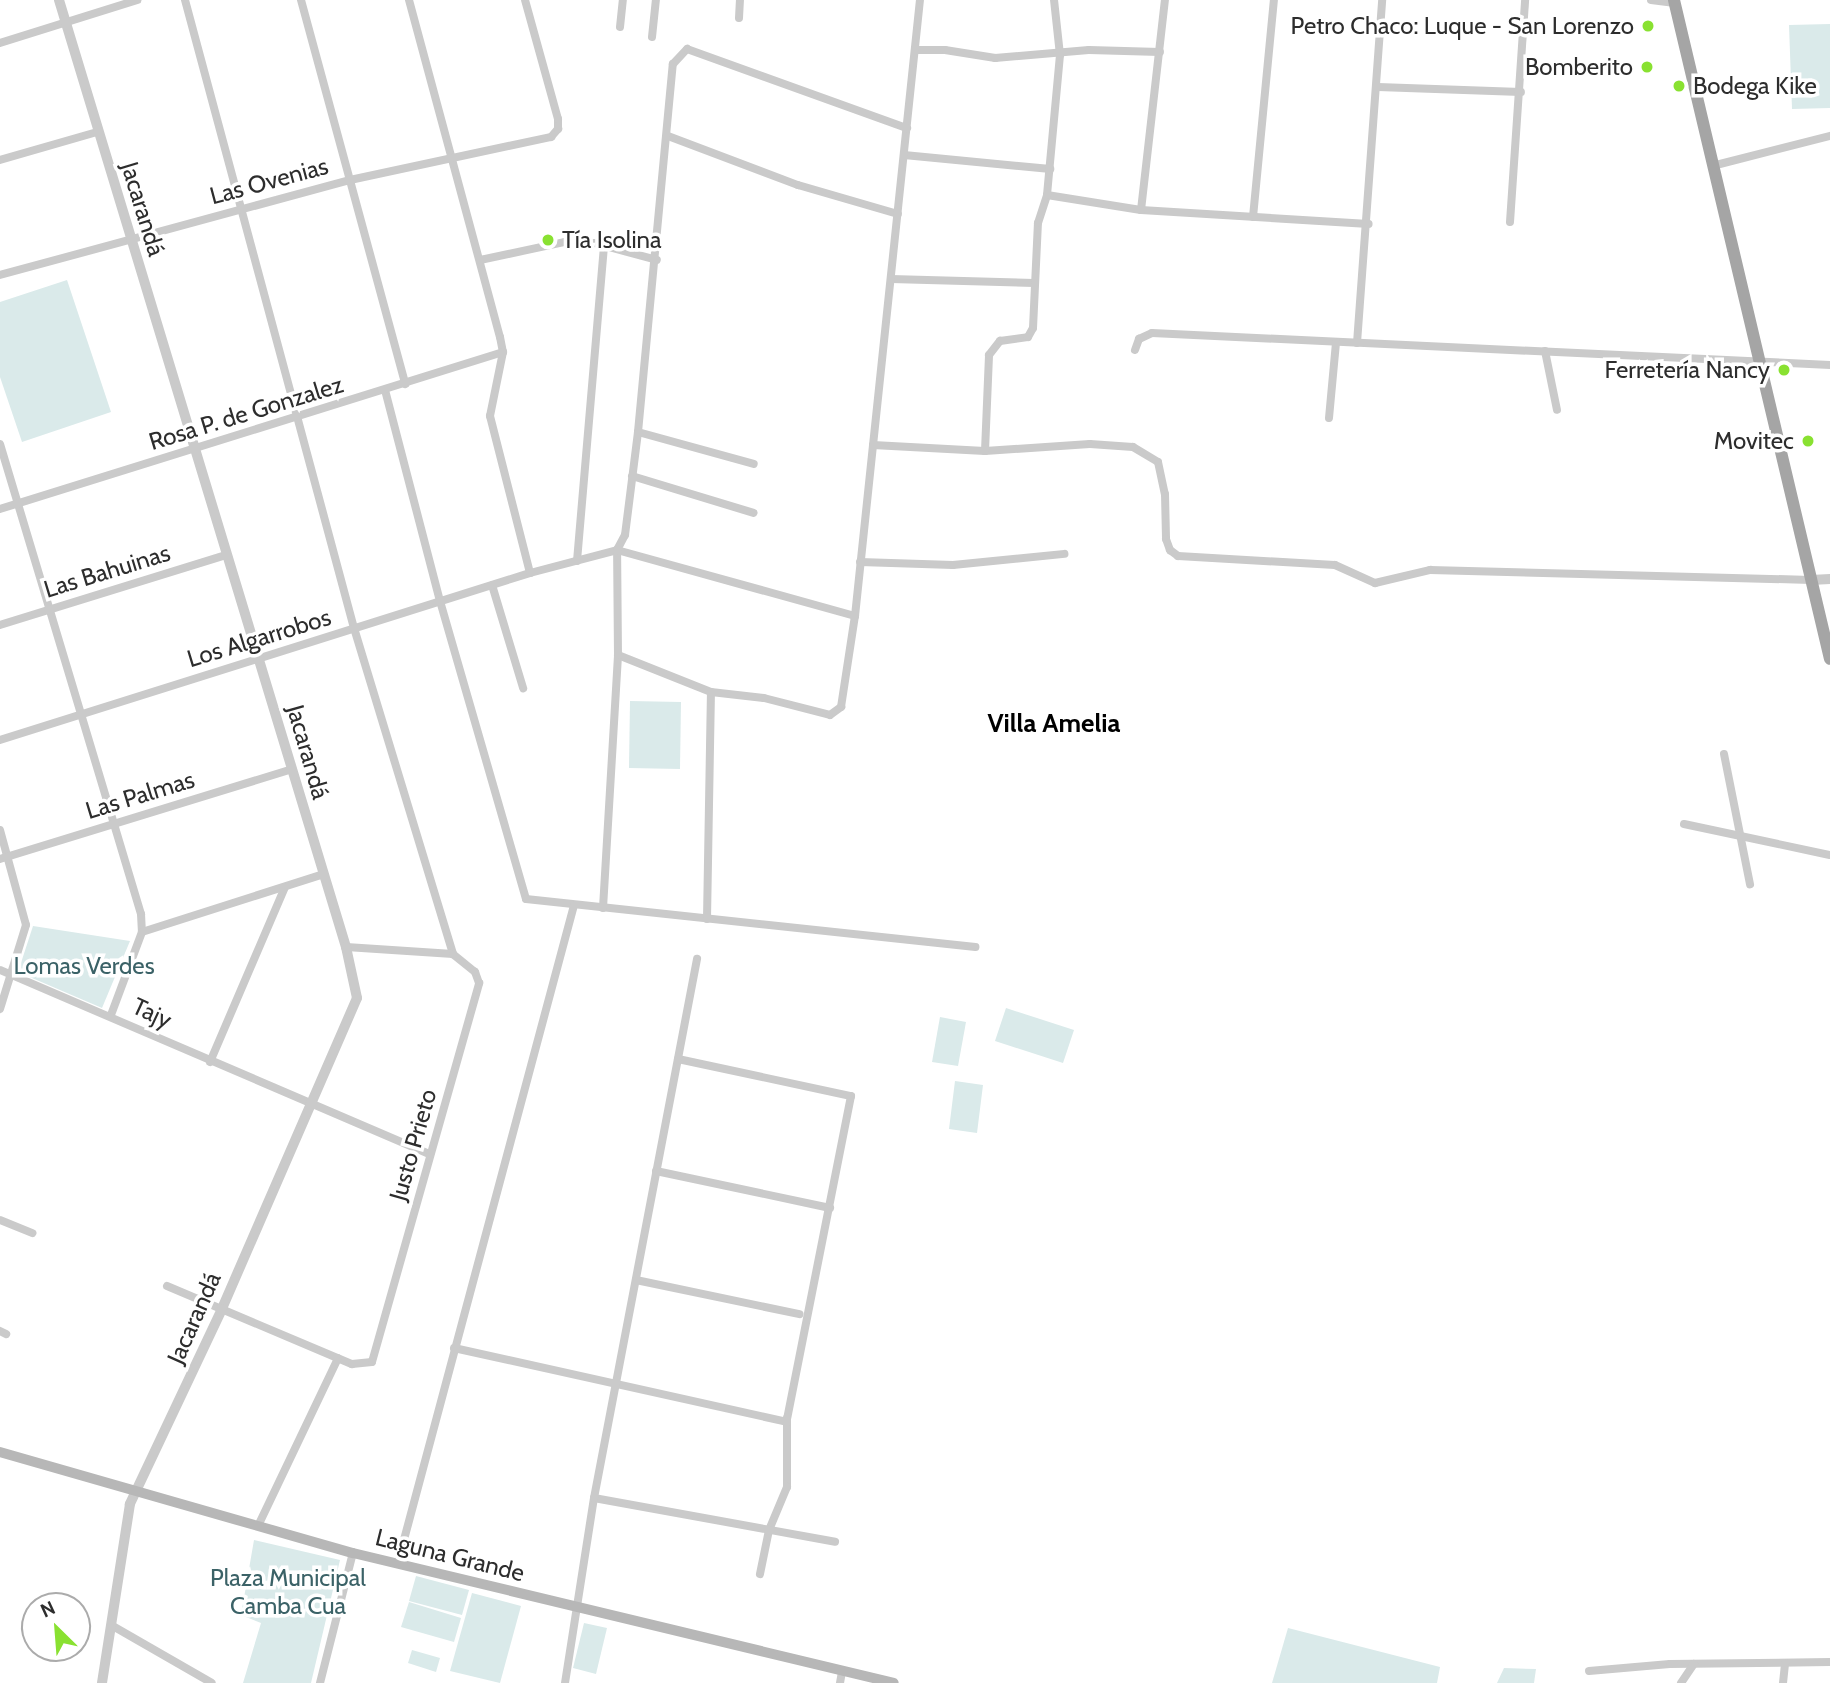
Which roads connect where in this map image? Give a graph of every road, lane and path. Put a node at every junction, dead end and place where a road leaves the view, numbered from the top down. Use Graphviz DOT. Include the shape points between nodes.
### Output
graph roads {
  1 [pos="59,0"];
  2 [pos="137,0"];
  3 [pos="185,0"];
  4 [pos="301,0"];
  5 [pos="409,0"];
  6 [pos="525,0"];
  7 [pos="623,0"];
  8 [pos="656,0"];
  9 [pos="740,0"];
  10 [pos="920,0"];
  11 [pos="1054,0"];
  12 [pos="1165,0"];
  13 [pos="1274,0"];
  14 [pos="1382,0"];
  15 [pos="1525,0"];
  16 [pos="1651,0"];
  17 [pos="1674,1"];
  18 [pos="739,18"];
  19 [pos="65,23"];
  20 [pos="620,27"];
  21 [pos="652,37"];
  22 [pos="0,43"];
  23 [pos="915,50"];
  24 [pos="1160,52"];
  25 [pos="1060,55"];
  26 [pos="1378,88"];
  27 [pos="1521,92"];
  28 [pos="906,128"];
  29 [pos="97,132"];
  30 [pos="668,136"];
  31 [pos="1830,136"];
  32 [pos="904,155"];
  33 [pos="452,157"];
  34 [pos="0,160"];
  35 [pos="1716,165"];
  36 [pos="1050,169"];
  37 [pos="350,180"];
  38 [pos="1047,195"];
  39 [pos="242,208"];
  40 [pos="1141,210"];
  41 [pos="898,214"];
  42 [pos="1254,217"];
  43 [pos="1510,222"];
  44 [pos="1368,224"];
  45 [pos="130,239"];
  46 [pos="604,248"];
  47 [pos="480,260"];
  48 [pos="657,261"];
  49 [pos="0,275"];
  50 [pos="891,279"];
  51 [pos="1034,283"];
  52 [pos="1336,342"];
  53 [pos="1357,343"];
  54 [pos="1135,350"];
  55 [pos="1545,351"];
  56 [pos="503,352"];
  57 [pos="1761,359"];
  58 [pos="1830,365"];
  59 [pos="405,384"];
  60 [pos="385,390"];
  61 [pos="1557,410"];
  62 [pos="296,417"];
  63 [pos="1329,418"];
  64 [pos="638,432"];
  65 [pos="0,444"];
  66 [pos="873,445"];
  67 [pos="195,449"];
  68 [pos="985,451"];
  69 [pos="754,464"];
  70 [pos="632,476"];
  71 [pos="18,504"];
  72 [pos="0,509"];
  73 [pos="754,513"];
  74 [pos="617,550"];
  75 [pos="1064,554"];
  76 [pos="226,555"];
  77 [pos="577,561"];
  78 [pos="860,562"];
  79 [pos="530,573"];
  80 [pos="1830,579"];
  81 [pos="1811,580"];
  82 [pos="492,585"];
  83 [pos="440,601"];
  84 [pos="51,608"];
  85 [pos="855,616"];
  86 [pos="0,625"];
  87 [pos="354,628"];
  88 [pos="618,655"];
  89 [pos="258,659"];
  90 [pos="1830,659"];
  91 [pos="523,688"];
  92 [pos="711,692"];
  93 [pos="82,714"];
  94 [pos="0,740"];
  95 [pos="1724,754"];
  96 [pos="292,769"];
  97 [pos="114,822"];
  98 [pos="1684,824"];
  99 [pos="0,830"];
  100 [pos="1741,836"];
  101 [pos="1830,855"];
  102 [pos="4,858"];
  103 [pos="321,875"];
  104 [pos="1750,884"];
  105 [pos="285,887"];
  106 [pos="573,905"];
  107 [pos="603,908"];
  108 [pos="707,919"];
  109 [pos="142,932"];
  110 [pos="346,947"];
  111 [pos="975,947"];
  112 [pos="453,954"];
  113 [pos="697,959"];
  114 [pos="0,970"];
  115 [pos="11,974"];
  116 [pos="0,1009"];
  117 [pos="111,1015"];
  118 [pos="678,1059"];
  119 [pos="210,1062"];
  120 [pos="313,1104"];
  121 [pos="429,1154"];
  122 [pos="656,1171"];
  123 [pos="830,1208"];
  124 [pos="0,1220"];
  125 [pos="32,1233"];
  126 [pos="636,1280"];
  127 [pos="167,1286"];
  128 [pos="222,1309"];
  129 [pos="799,1314"];
  130 [pos="454,1348"];
  131 [pos="338,1358"];
  132 [pos="617,1387"];
  133 [pos="787,1422"];
  134 [pos="0,1452"];
  135 [pos="138,1493"];
  136 [pos="594,1498"];
  137 [pos="258,1526"];
  138 [pos="769,1530"];
  139 [pos="835,1542"];
  140 [pos="353,1553"];
  141 [pos="398,1562"];
  142 [pos="760,1574"];
  143 [pos="575,1609"];
  144 [pos="111,1625"];
  145 [pos="1830,1662"];
  146 [pos="1785,1663"];
  147 [pos="1694,1664"];
  148 [pos="1589,1671"];
  149 [pos="841,1677"];
  150 [pos="102,1683"];
  151 [pos="212,1683"];
  152 [pos="320,1683"];
  153 [pos="565,1683"];
  154 [pos="894,1683"];
  155 [pos="1681,1683"];
  156 [pos="1783,1683"];
  1 -- 19 [label="street, Jacarandá"];
  2 -- 19 [label="street"];
  3 -- 39 [label="street"];
  4 -- 37 [label="street"];
  5 -- 33 [label="street"];
  6 -- 33 [label="street, Las Ovenias" via="558,129 551,137"];
  7 -- 20 [label="street"];
  8 -- 21 [label="street"];
  9 -- 18 [label="street"];
  10 -- 23 [label="street"];
  11 -- 25 [label="street"];
  12 -- 24 [label="street"];
  13 -- 42 [label="street"];
  14 -- 26 [label="street"];
  15 -- 27 [label="street"];
  16 -- 17 [label="street"];
  17 -- 35 [label="main road"];
  19 -- 22 [label="street"];
  19 -- 29 [label="street, Jacarandá"];
  23 -- 25 [label="street" via="995,58"];
  23 -- 28 [label="street"];
  24 -- 25 [label="street" via="1088,50"];
  24 -- 40 [label="street"];
  25 -- 36 [label="street"];
  26 -- 27 [label="street"];
  26 -- 44 [label="street"];
  27 -- 43 [label="street"];
  28 -- 30 [label="street" via="687,49 673,64"];
  28 -- 32 [label="street"];
  29 -- 34 [label="street"];
  29 -- 45 [label="street, Jacarandá"];
  30 -- 41 [label="street" via="799,185"];
  30 -- 48 [label="street"];
  31 -- 35 [label="street"];
  32 -- 36 [label="street"];
  32 -- 41 [label="street"];
  33 -- 37 [label="street, Las Ovenias"];
  33 -- 47 [label="street"];
  35 -- 57 [label="main road"];
  36 -- 38 [label="street"];
  37 -- 39 [label="street, Las Ovenias"];
  37 -- 59 [label="street"];
  38 -- 40 [label="street"];
  38 -- 51 [label="street" via="1038,223"];
  39 -- 45 [label="street, Las Ovenias"];
  39 -- 62 [label="street"];
  40 -- 42 [label="street"];
  41 -- 50 [label="street"];
  42 -- 44 [label="street"];
  44 -- 53 [label="street"];
  45 -- 49 [label="street, Las Ovenias"];
  45 -- 67 [label="street, Jacarandá"];
  46 -- 47 [label="street" via="565,242"];
  46 -- 48 [label="street"];
  46 -- 77 [label="street"];
  47 -- 56 [label="street"];
  48 -- 64 [label="street"];
  50 -- 51 [label="street"];
  50 -- 66 [label="street"];
  51 -- 68 [label="street" via="1032,333 1000,341 989,355"];
  52 -- 53 [label="street"];
  52 -- 54 [label="street" via="1152,333 1139,339"];
  52 -- 63 [label="street"];
  53 -- 55 [label="street"];
  55 -- 57 [label="street"];
  55 -- 61 [label="street"];
  56 -- 59 [label="street, Rosa P. de Gonzalez"];
  56 -- 79 [label="street" via="490,416"];
  57 -- 58 [label="street"];
  57 -- 81 [label="main road"];
  59 -- 60 [label="street, Rosa P. de Gonzalez"];
  60 -- 62 [label="street, Rosa P. de Gonzalez"];
  60 -- 83 [label="street"];
  62 -- 67 [label="street, Rosa P. de Gonzalez"];
  62 -- 87 [label="street"];
  64 -- 69 [label="street"];
  64 -- 70 [label="street"];
  65 -- 71 [label="street"];
  66 -- 68 [label="street"];
  66 -- 78 [label="street"];
  67 -- 71 [label="street, Rosa P. de Gonzalez"];
  67 -- 76 [label="street, Jacarandá"];
  68 -- 81 [label="street" via="1098,443 1150,454 1161,473 1166,539 1170,551 1178,556 1335,565 1375,583 1430,570"];
  70 -- 73 [label="street"];
  70 -- 74 [label="street" via="625,535"];
  71 -- 72 [label="street, Rosa P. de Gonzalez"];
  71 -- 84 [label="street"];
  74 -- 77 [label="street, Los Algarrobos"];
  74 -- 85 [label="street"];
  74 -- 88 [label="street"];
  75 -- 78 [label="street" via="953,565"];
  76 -- 84 [label="street, Las Bahuinas"];
  76 -- 89 [label="street, Jacarandá"];
  77 -- 79 [label="street, Los Algarrobos"];
  78 -- 85 [label="street"];
  79 -- 82 [label="street, Los Algarrobos"];
  80 -- 81 [label="street"];
  81 -- 90 [label="main road"];
  82 -- 83 [label="street, Los Algarrobos"];
  82 -- 91 [label="street"];
  83 -- 87 [label="street, Los Algarrobos"];
  83 -- 106 [label="street" via="522,890 533,903"];
  84 -- 86 [label="street, Las Bahuinas"];
  84 -- 93 [label="street"];
  85 -- 92 [label="street" via="841,707 836,713"];
  87 -- 89 [label="street, Los Algarrobos"];
  87 -- 112 [label="street"];
  88 -- 92 [label="street"];
  88 -- 107 [label="street"];
  89 -- 93 [label="street, Los Algarrobos"];
  89 -- 96 [label="street, Jacarandá"];
  92 -- 108 [label="street"];
  93 -- 94 [label="street, Los Algarrobos"];
  93 -- 97 [label="street"];
  95 -- 100 [label="street"];
  96 -- 97 [label="street, Las Palmas"];
  96 -- 103 [label="street, Jacarandá"];
  97 -- 102 [label="street, Las Palmas"];
  97 -- 109 [label="street"];
  98 -- 100 [label="street"];
  99 -- 102 [label="street"];
  100 -- 101 [label="street"];
  100 -- 104 [label="street"];
  102 -- 115 [label="street" via="26,925"];
  103 -- 105 [label="street"];
  103 -- 110 [label="street, Jacarandá"];
  105 -- 109 [label="street"];
  105 -- 119 [label="street"];
  106 -- 107 [label="street"];
  106 -- 130 [label="street"];
  107 -- 108 [label="street"];
  108 -- 111 [label="street"];
  109 -- 117 [label="street"];
  110 -- 112 [label="street"];
  110 -- 120 [label="street, Jacarandá" via="357,998"];
  112 -- 121 [label="street, Justo Prieto" via="475,972 479,983"];
  113 -- 118 [label="street"];
  114 -- 115 [label="street, Tajy"];
  115 -- 116 [label="street"];
  115 -- 117 [label="street, Tajy"];
  117 -- 119 [label="street, Tajy"];
  118 -- 122 [label="street"];
  118 -- 123 [label="street" via="851,1096"];
  119 -- 120 [label="street, Tajy"];
  120 -- 121 [label="street, Tajy"];
  120 -- 128 [label="street, Jacarandá"];
  121 -- 131 [label="street, Justo Prieto" via="375,1358 366,1364"];
  122 -- 123 [label="street"];
  122 -- 126 [label="street"];
  123 -- 133 [label="street"];
  124 -- 125 [label="street"];
  126 -- 129 [label="street"];
  126 -- 132 [label="street"];
  127 -- 128 [label="street"];
  128 -- 131 [label="street"];
  128 -- 135 [label="street, Jacarandá"];
  130 -- 132 [label="street"];
  130 -- 141 [label="street"];
  131 -- 137 [label="street"];
  132 -- 133 [label="street"];
  132 -- 136 [label="street"];
  133 -- 138 [label="street" via="787,1487"];
  134 -- 135 [label="main road, Laguna Grande"];
  135 -- 137 [label="main road, Laguna Grande"];
  135 -- 144 [label="street, Jacarandá" via="124,1532"];
  136 -- 138 [label="street"];
  136 -- 143 [label="street"];
  137 -- 140 [label="main road, Laguna Grande"];
  138 -- 139 [label="street"];
  138 -- 142 [label="street"];
  140 -- 141 [label="main road, Laguna Grande"];
  140 -- 152 [label="street"];
  141 -- 143 [label="main road, Laguna Grande"];
  143 -- 149 [label="main road, Laguna Grande"];
  143 -- 153 [label="street"];
  144 -- 150 [label="street, Jacarandá"];
  144 -- 151 [label="street"];
  145 -- 146 [label="street"];
  146 -- 147 [label="street"];
  146 -- 156 [label="street"];
  147 -- 148 [label="street"];
  147 -- 155 [label="street"];
  149 -- 154 [label="main road, Laguna Grande"];
}
